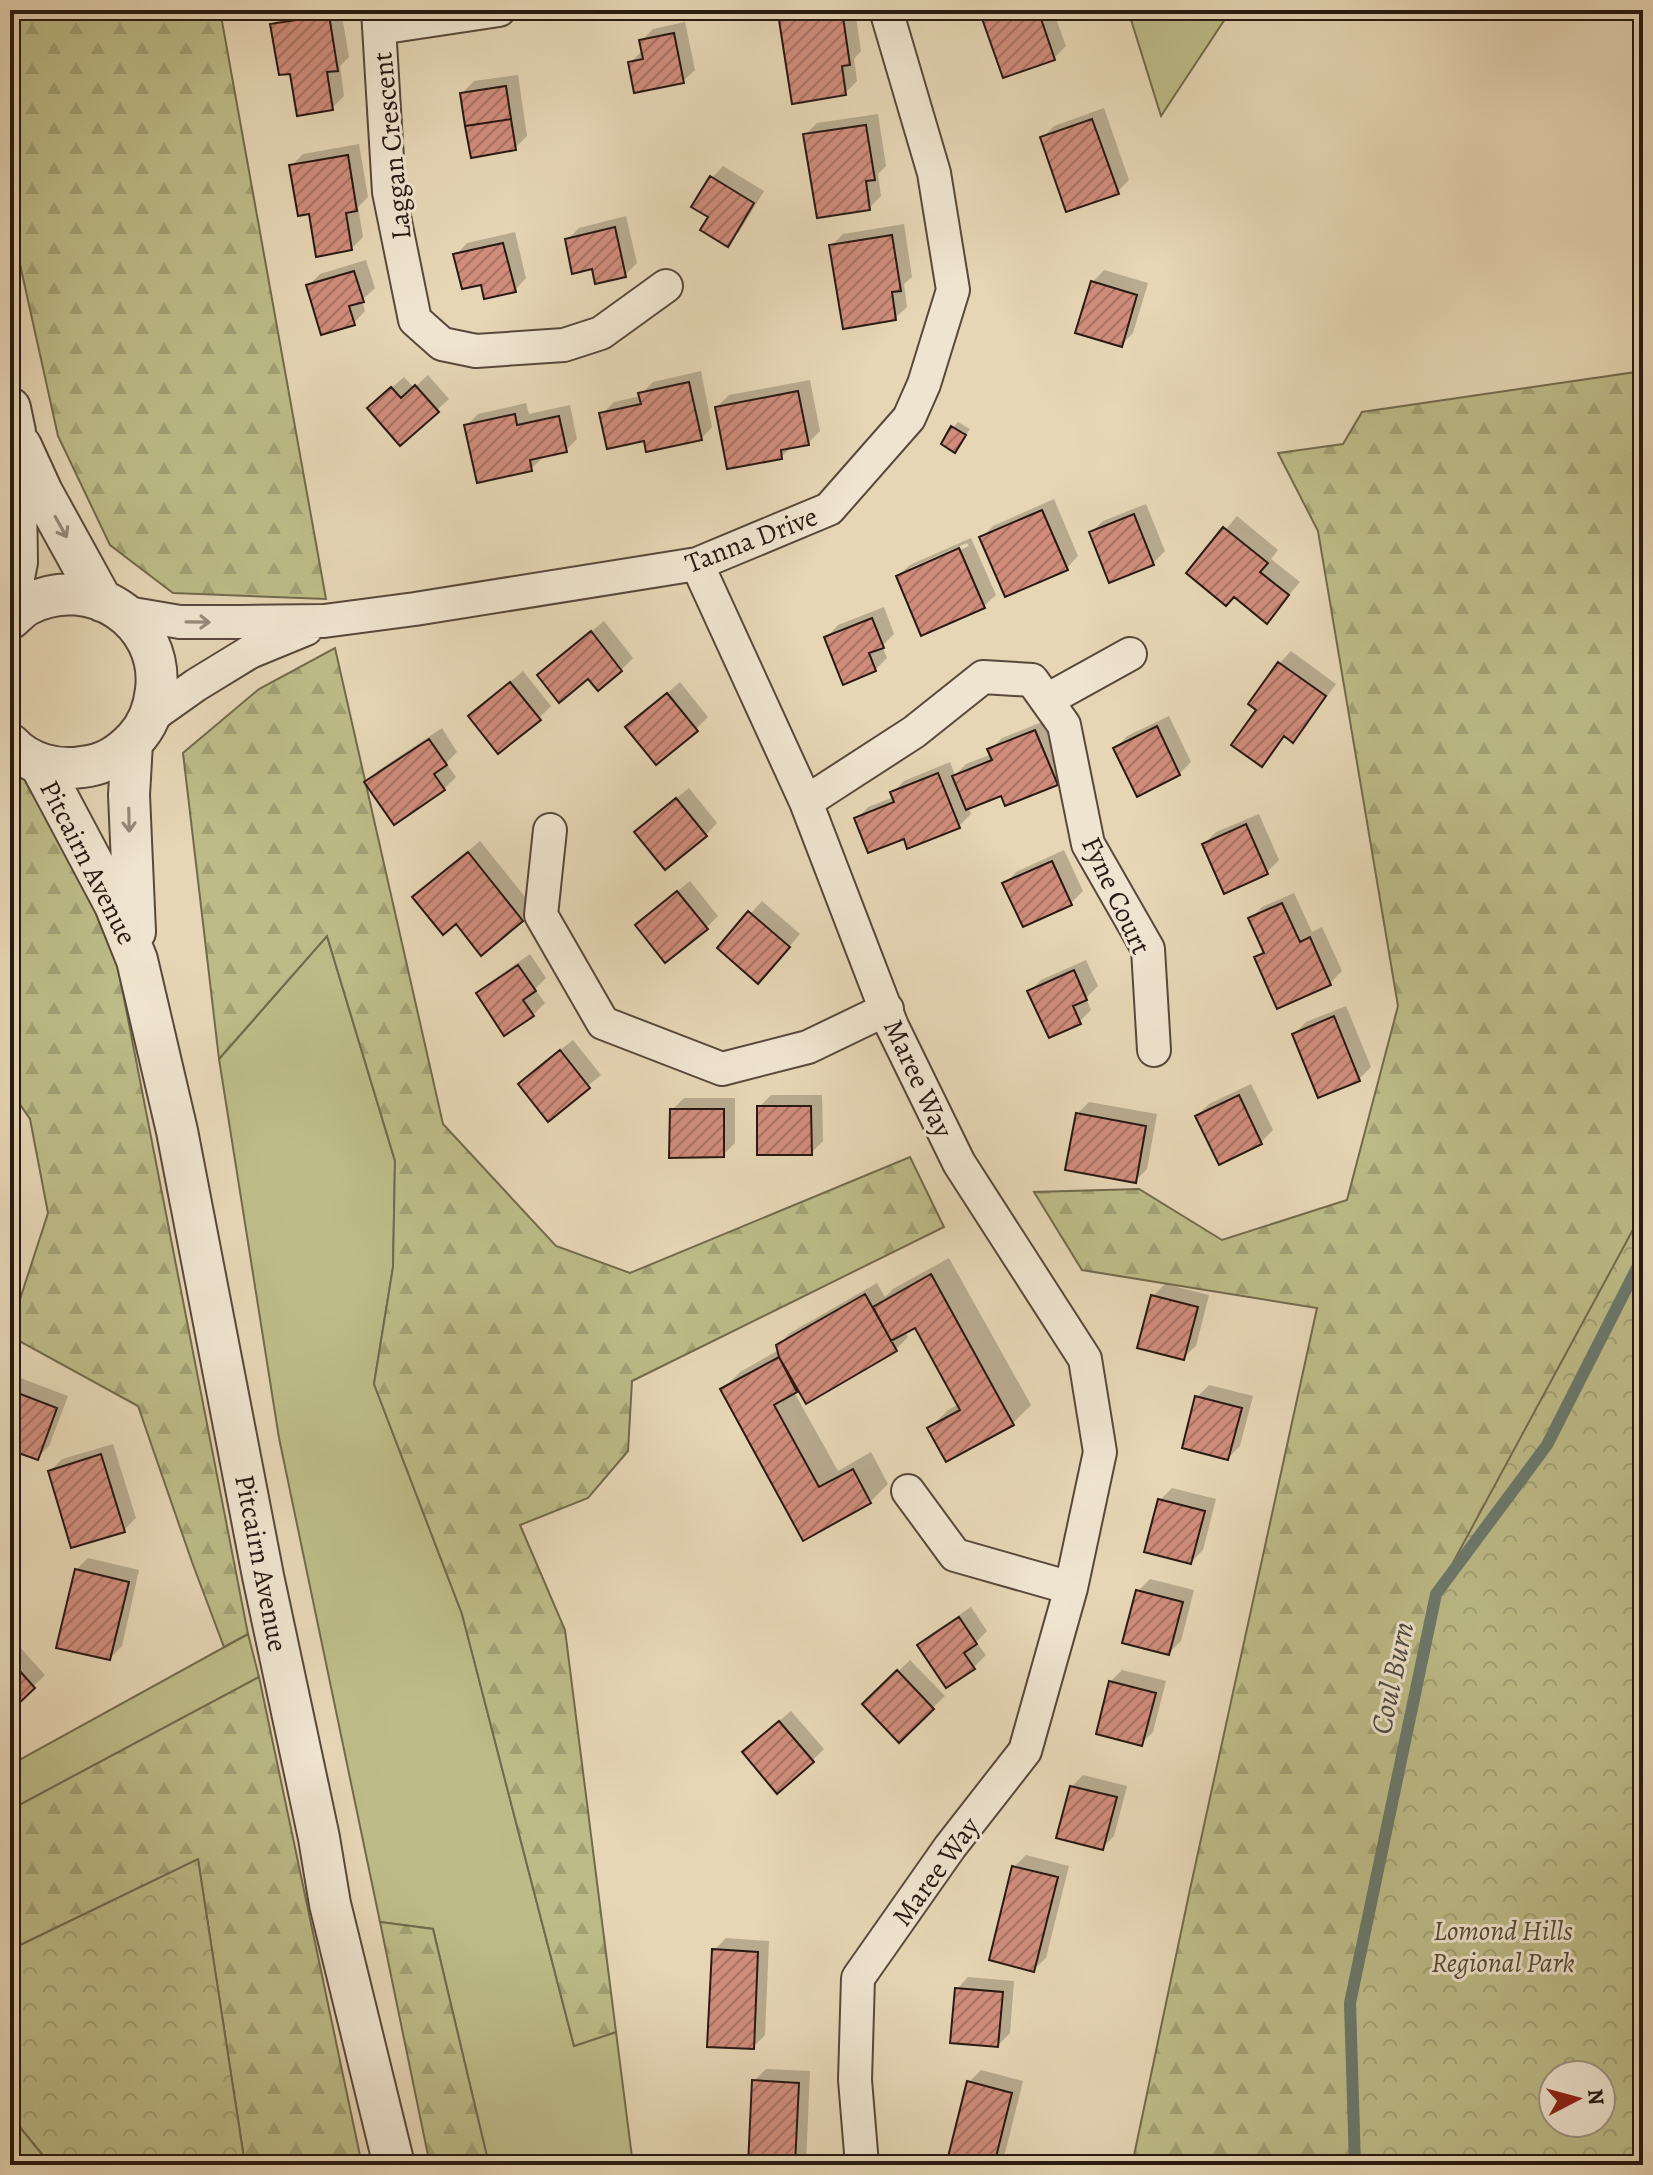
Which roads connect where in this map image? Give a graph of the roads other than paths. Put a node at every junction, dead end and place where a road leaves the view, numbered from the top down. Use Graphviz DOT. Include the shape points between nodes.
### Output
graph roads {
  1 [pos="499,10"];
  2 [pos="886,10"];
  3 [pos="378,19"];
  4 [pos="666,286"];
  5 [pos="12,420"];
  6 [pos="697,564"];
  7 [pos="10,598"];
  8 [pos="112,606"];
  9 [pos="10,619"];
  10 [pos="324,621"];
  11 [pos="1130,654"];
  12 [pos="1047,700"];
  13 [pos="140,731"];
  14 [pos="22,755"];
  15 [pos="806,802"];
  16 [pos="550,830"];
  17 [pos="137,960"];
  18 [pos="887,1009"];
  19 [pos="1154,1050"];
  20 [pos="908,1491"];
  21 [pos="1071,1588"];
  22 [pos="394,2165"];
  23 [pos="862,2165"];
  1 -- 3 [label="street, Laggan Crescent"];
  2 -- 6 [label="street, Tanna Drive" via="934,173 953,290 924,384 909,418 829,509"];
  3 -- 4 [label="street, Laggan Crescent" via="389,192 415,320 442,344 476,351 564,345 601,333"];
  5 -- 7 [label="street, Pitcairn Avenue" via="17,562"];
  5 -- 8 [label="street, Pitcairn Avenue, one-way" via="42,492"];
  6 -- 10 [label="street, Tanna Drive"];
  6 -- 15 [label="street, Maree Way"];
  8 -- 9 [label="street" via="83,595 54,595 27,605"];
  8 -- 10 [label="street, Tanna Drive, one-way" via="180,622"];
  8 -- 13 [label="street, Pitcairn Avenue" via="135,622 151,646 158,675 155,704"];
  10 -- 13 [label="street, Tanna Drive" via="250,652 196,685"];
  11 -- 12 [label="street"];
  12 -- 15 [label="street, Fyne Court" via="1032,680 983,677 914,732"];
  12 -- 19 [label="street, Fyne Court" via="1064,725 1088,844 1148,949"];
  13 -- 14 [label="street, Pitcairn Avenue" via="122,752 96,766 68,769"];
  13 -- 17 [label="street, Pitcairn Avenue, one-way" via="129,821"];
  14 -- 17 [label="street, Pitcairn Avenue" via="115,905"];
  15 -- 18 [label="street, Maree Way"];
  16 -- 18 [label="street" via="541,915 603,1023 722,1069 808,1047"];
  17 -- 22 [label="street, Pitcairn Avenue" via="177,1131 330,1904"];
  18 -- 21 [label="street, Maree Way" via="959,1163 1085,1359 1100,1452"];
  20 -- 21 [label="street" via="955,1555"];
  21 -- 23 [label="street, Maree Way" via="1025,1751 858,1978 855,2080"];
}
